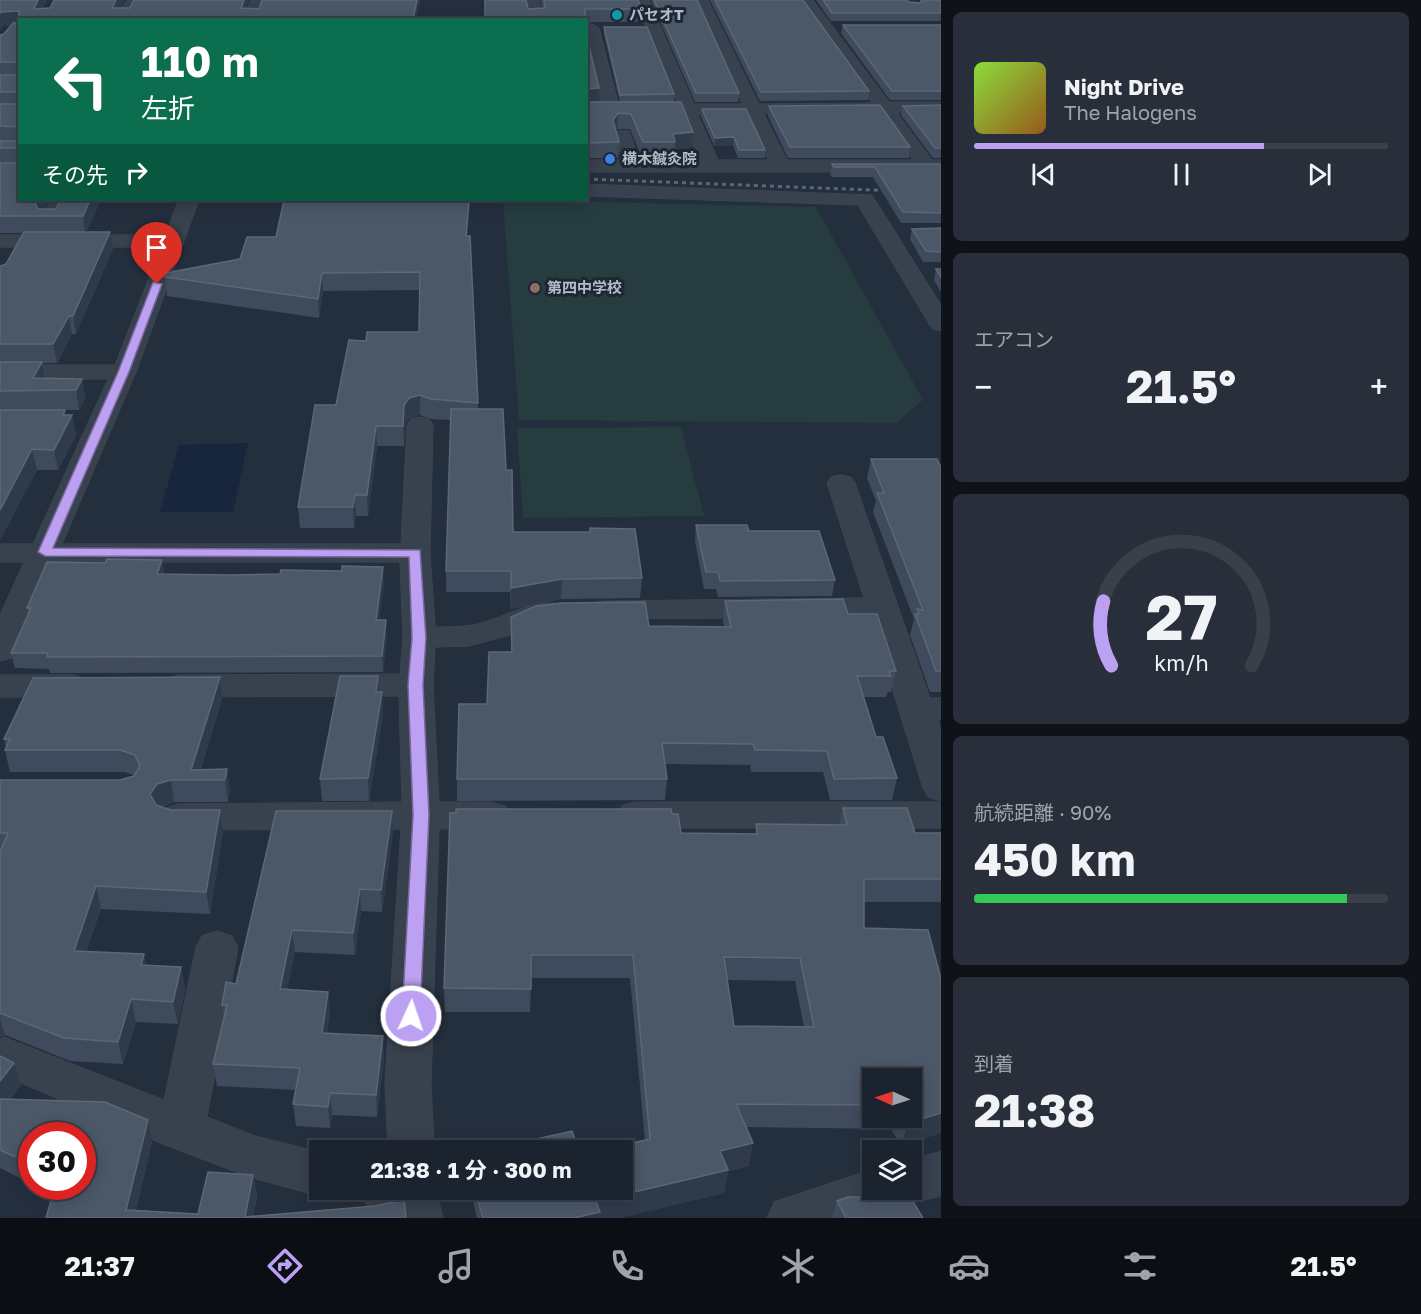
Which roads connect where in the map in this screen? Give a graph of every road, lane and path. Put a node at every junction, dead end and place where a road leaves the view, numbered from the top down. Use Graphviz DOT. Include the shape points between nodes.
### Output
graph roads {
  1 [pos="134,0"];
  2 [pos="258,0"];
  3 [pos="532,0"];
  4 [pos="642,0"];
  5 [pos="701,0"];
  6 [pos="806,0"];
  7 [pos="123,18"];
  8 [pos="252,18"];
  9 [pos="536,18"];
  10 [pos="825,27"];
  11 [pos="847,27"];
  12 [pos="589,28"];
  13 [pos="612,28"];
  14 [pos="885,107"];
  15 [pos="941,107"];
  16 [pos="753,109"];
  17 [pos="689,110"];
  18 [pos="588,111"];
  19 [pos="611,111"];
  20 [pos="623,135"];
  21 [pos="588,166"];
  22 [pos="632,166"];
  23 [pos="934,166"];
  24 [pos="711,167"];
  25 [pos="781,167"];
  26 [pos="588,190"];
  27 [pos="60,201"];
  28 [pos="189,201"];
  29 [pos="50,220"];
  30 [pos="884,231"];
  31 [pos="907,231"];
  32 [pos="173,241"];
  33 [pos="9,247"];
  34 [pos="940,321"];
  35 [pos="0,372"];
  36 [pos="124,372"];
  37 [pos="420,425"];
  38 [pos="841,483"];
  39 [pos="45,552"];
  40 [pos="0,553"];
  41 [pos="416,553"];
  42 [pos="881,607"];
  43 [pos="419,638"];
  44 [pos="0,651"];
  45 [pos="416,685"];
  46 [pos="0,686"];
  47 [pos="107,686"];
  48 [pos="154,686"];
  49 [pos="929,709"];
  50 [pos="941,788"];
  51 [pos="421,815"];
  52 [pos="527,815"];
  53 [pos="598,815"];
  54 [pos="941,815"];
  55 [pos="175,817"];
  56 [pos="217,947"];
  57 [pos="4,1056"];
  58 [pos="181,1130"];
  59 [pos="411,1140"];
  60 [pos="309,1171"];
  61 [pos="941,1174"];
  62 [pos="922,1179"];
  63 [pos="862,1195"];
  64 [pos="791,1218"];
  1 -- 7 [label="street"];
  2 -- 8 [label="street"];
  3 -- 9 [label="street"];
  4 -- 17 [label="street" via="647,28"];
  5 -- 16 [label="street"];
  6 -- 10 [label="street"];
  10 -- 11 [label="street"];
  10 -- 14 [label="street"];
  12 -- 13 [label="street"];
  12 -- 19 [label="street"];
  14 -- 15 [label="street"];
  14 -- 16 [label="street"];
  14 -- 23 [label="street"];
  16 -- 17 [label="street"];
  16 -- 25 [label="street"];
  17 -- 19 [label="street"];
  17 -- 24 [label="street"];
  18 -- 19 [label="street"];
  20 -- 22 [label="street"];
  21 -- 22 [label="street"];
  22 -- 24 [label="street"];
  23 -- 25 [label="street"];
  24 -- 25 [label="street"];
  26 -- 30 [label="street" via="865,199"];
  27 -- 29 [label="street"];
  28 -- 32 [label="street"];
  30 -- 31 [label="street"];
  30 -- 34 [label="street" via="920,271"];
  32 -- 33 [label="street"];
  32 -- 36 [label="street"];
  35 -- 36 [label="street"];
  36 -- 39 [label="street" via="91,420"];
  37 -- 41 [label="street"];
  38 -- 42 [label="street"];
  39 -- 40 [label="street"];
  39 -- 41 [label="street"];
  39 -- 44 [label="street"];
  41 -- 43 [label="street"];
  42 -- 43 [label="street" via="561,611 528,615 469,636"];
  42 -- 49 [label="street"];
  43 -- 45 [label="street"];
  45 -- 48 [label="street"];
  45 -- 51 [label="street"];
  46 -- 47 [label="street"];
  49 -- 50 [label="street"];
  51 -- 52 [label="street"];
  51 -- 55 [label="street"];
  51 -- 59 [label="street" via="408,1083"];
  53 -- 54 [label="street"];
  56 -- 58 [label="street"];
  57 -- 58 [label="street"];
  58 -- 60 [label="street" via="252,1157"];
  61 -- 62 [label="street"];
  63 -- 64 [label="street"];
}
